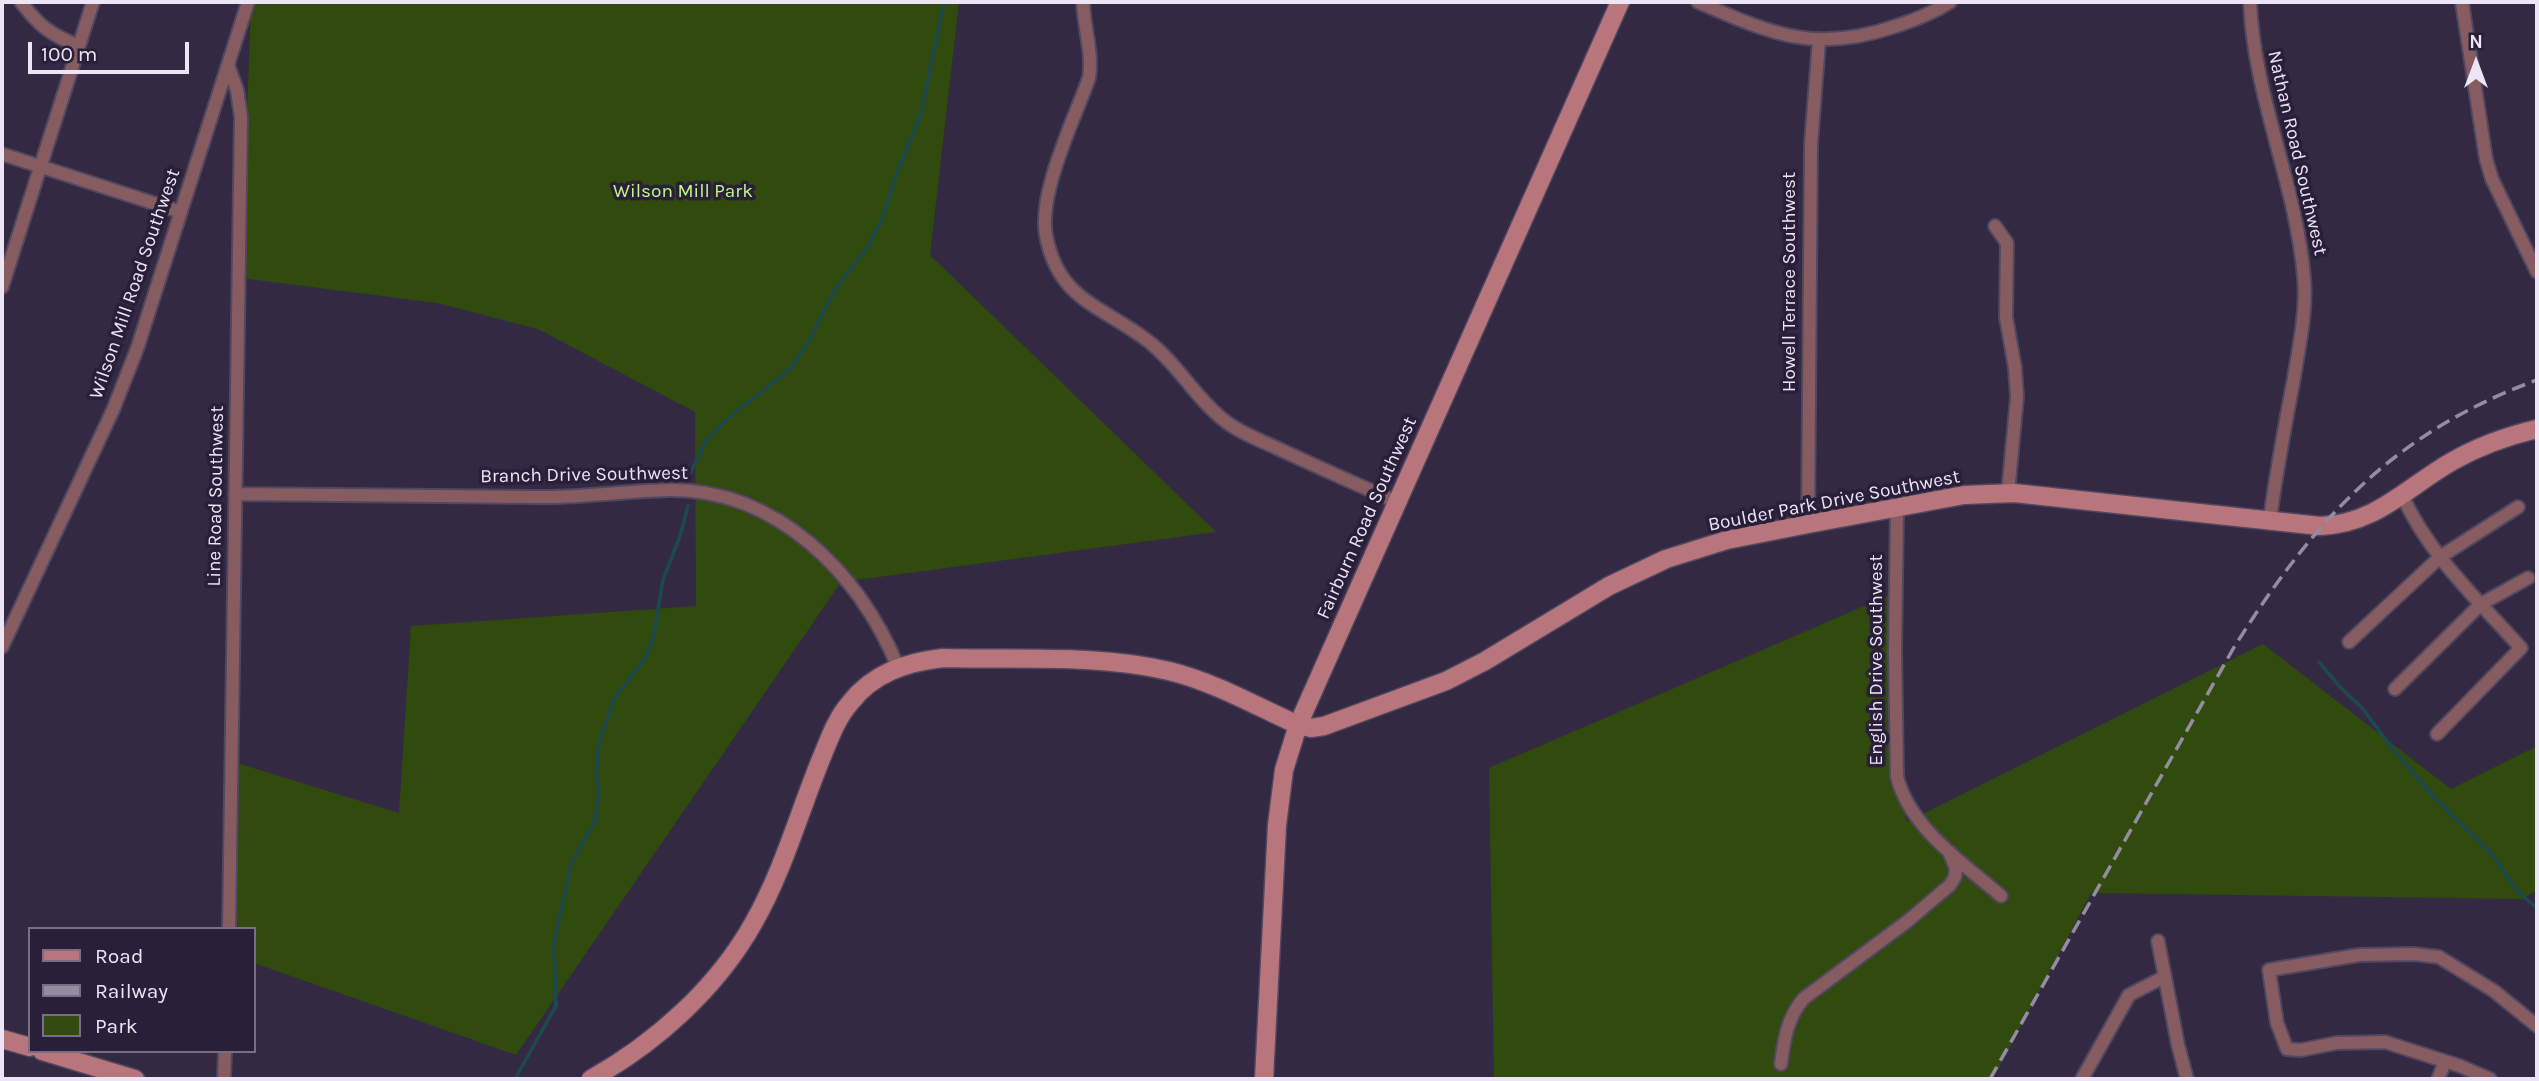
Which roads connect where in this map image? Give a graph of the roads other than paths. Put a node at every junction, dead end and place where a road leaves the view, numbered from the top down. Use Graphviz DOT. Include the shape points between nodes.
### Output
graph roads {
  1 [pos="20,2"];
  2 [pos="93,2"];
  3 [pos="248,2"];
  4 [pos="1083,2"];
  5 [pos="1620,2"];
  6 [pos="1699,2"];
  7 [pos="1950,2"];
  8 [pos="2250,2"];
  9 [pos="2462,2"];
  10 [pos="1819,41"];
  11 [pos="79,46"];
  12 [pos="228,65"];
  13 [pos="2,154"];
  14 [pos="40,167"];
  15 [pos="181,212"];
  16 [pos="1995,226"];
  17 [pos="2532,249"];
  18 [pos="2537,272"];
  19 [pos="2,287"];
  20 [pos="2537,429"];
  21 [pos="2008,493"];
  22 [pos="235,494"];
  23 [pos="2402,495"];
  24 [pos="1397,502"];
  25 [pos="2518,507"];
  26 [pos="1897,509"];
  27 [pos="2270,520"];
  28 [pos="1808,524"];
  29 [pos="2440,557"];
  30 [pos="2528,578"];
  31 [pos="2481,604"];
  32 [pos="2349,642"];
  33 [pos="2,648"];
  34 [pos="898,667"];
  35 [pos="2395,689"];
  36 [pos="1298,725"];
  37 [pos="2437,734"];
  38 [pos="1947,849"];
  39 [pos="2000,896"];
  40 [pos="229,927"];
  41 [pos="2158,942"];
  42 [pos="2164,977"];
  43 [pos="2537,1027"];
  44 [pos="2,1039"];
  45 [pos="28,1046"];
  46 [pos="47,1053"];
  47 [pos="225,1053"];
  48 [pos="2445,1062"];
  49 [pos="1781,1064"];
  50 [pos="2460,1066"];
  51 [pos="99,1074"];
  52 [pos="135,1079"];
  53 [pos="224,1079"];
  54 [pos="591,1079"];
  55 [pos="1264,1079"];
  56 [pos="2082,1079"];
  57 [pos="2187,1079"];
  58 [pos="2438,1079"];
  59 [pos="2454,1079"];
  60 [pos="2490,1079"];
  1 -- 11 [label="street" via="54,36"];
  2 -- 11 [label="street"];
  3 -- 12 [label="street, Wilson Mill Road Southwest"];
  4 -- 24 [label="street" via="1089,78 1046,202 1045,234 1054,265 1083,301 1163,353 1227,422"];
  5 -- 24 [label="street, Fairburn Road Southwest"];
  6 -- 10 [label="street" via="1774,32"];
  7 -- 10 [label="street" via="1881,31"];
  8 -- 27 [label="street, Nathan Road Southwest" via="2261,88 2298,227 2304,281 2301,336"];
  9 -- 17 [label="street" via="2486,159"];
  10 -- 28 [label="street, Howell Terrace Southwest" via="1811,144"];
  11 -- 14 [label="street"];
  12 -- 15 [label="street, Wilson Mill Road Southwest"];
  12 -- 22 [label="street, Line Road Southwest" via="241,117"];
  13 -- 14 [label="street"];
  14 -- 15 [label="street"];
  14 -- 19 [label="street"];
  15 -- 33 [label="street, Wilson Mill Road Southwest" via="113,410"];
  16 -- 21 [label="street" via="2007,243 2006,317 2017,397"];
  17 -- 18 [label="street"];
  20 -- 23 [label="street, Boulder Park Drive Southwest" via="2478,448"];
  21 -- 26 [label="street, Boulder Park Drive Southwest" via="1964,495"];
  21 -- 27 [label="street, Boulder Park Drive Southwest"];
  22 -- 34 [label="street, Branch Drive Southwest" via="553,498 670,490 723,497 776,518 821,552 867,612"];
  22 -- 40 [label="street, Line Road Southwest"];
  23 -- 27 [label="street, Boulder Park Drive Southwest" via="2378,512 2339,525"];
  23 -- 29 [label="street" via="2414,523"];
  24 -- 36 [label="street, Fairburn Road Southwest"];
  25 -- 29 [label="street"];
  26 -- 28 [label="street, Boulder Park Drive Southwest"];
  26 -- 38 [label="street, English Drive Southwest" via="1897,777 1909,807"];
  28 -- 36 [label="street, Boulder Park Drive Southwest" via="1727,540 1666,559 1609,586 1446,681 1324,726"];
  29 -- 31 [label="street"];
  29 -- 32 [label="street"];
  30 -- 31 [label="street"];
  31 -- 35 [label="street"];
  31 -- 37 [label="street" via="2521,648"];
  34 -- 36 [label="street, Boulder Park Drive Southwest" via="943,658 1135,665 1203,682"];
  34 -- 54 [label="street, Boulder Park Drive Southwest" via="863,689 838,720 771,889 735,952 688,1006 614,1067"];
  36 -- 55 [label="street, Fairburn Road Southwest" via="1284,769 1277,825"];
  38 -- 39 [label="street, English Drive Southwest"];
  38 -- 49 [label="street" via="1955,868 1950,886 1804,999 1785,1034"];
  41 -- 42 [label="street"];
  42 -- 56 [label="street" via="2129,995"];
  42 -- 57 [label="street"];
  43 -- 48 [label="street" via="2494,991 2439,957 2359,956 2269,970 2277,1023 2287,1049 2385,1042"];
  44 -- 45 [label="street"];
  46 -- 51 [label="street"];
  47 -- 53 [label="street"];
  48 -- 50 [label="street"];
  48 -- 58 [label="street"];
  50 -- 59 [label="street"];
  50 -- 60 [label="street"];
  51 -- 52 [label="street"];
}
